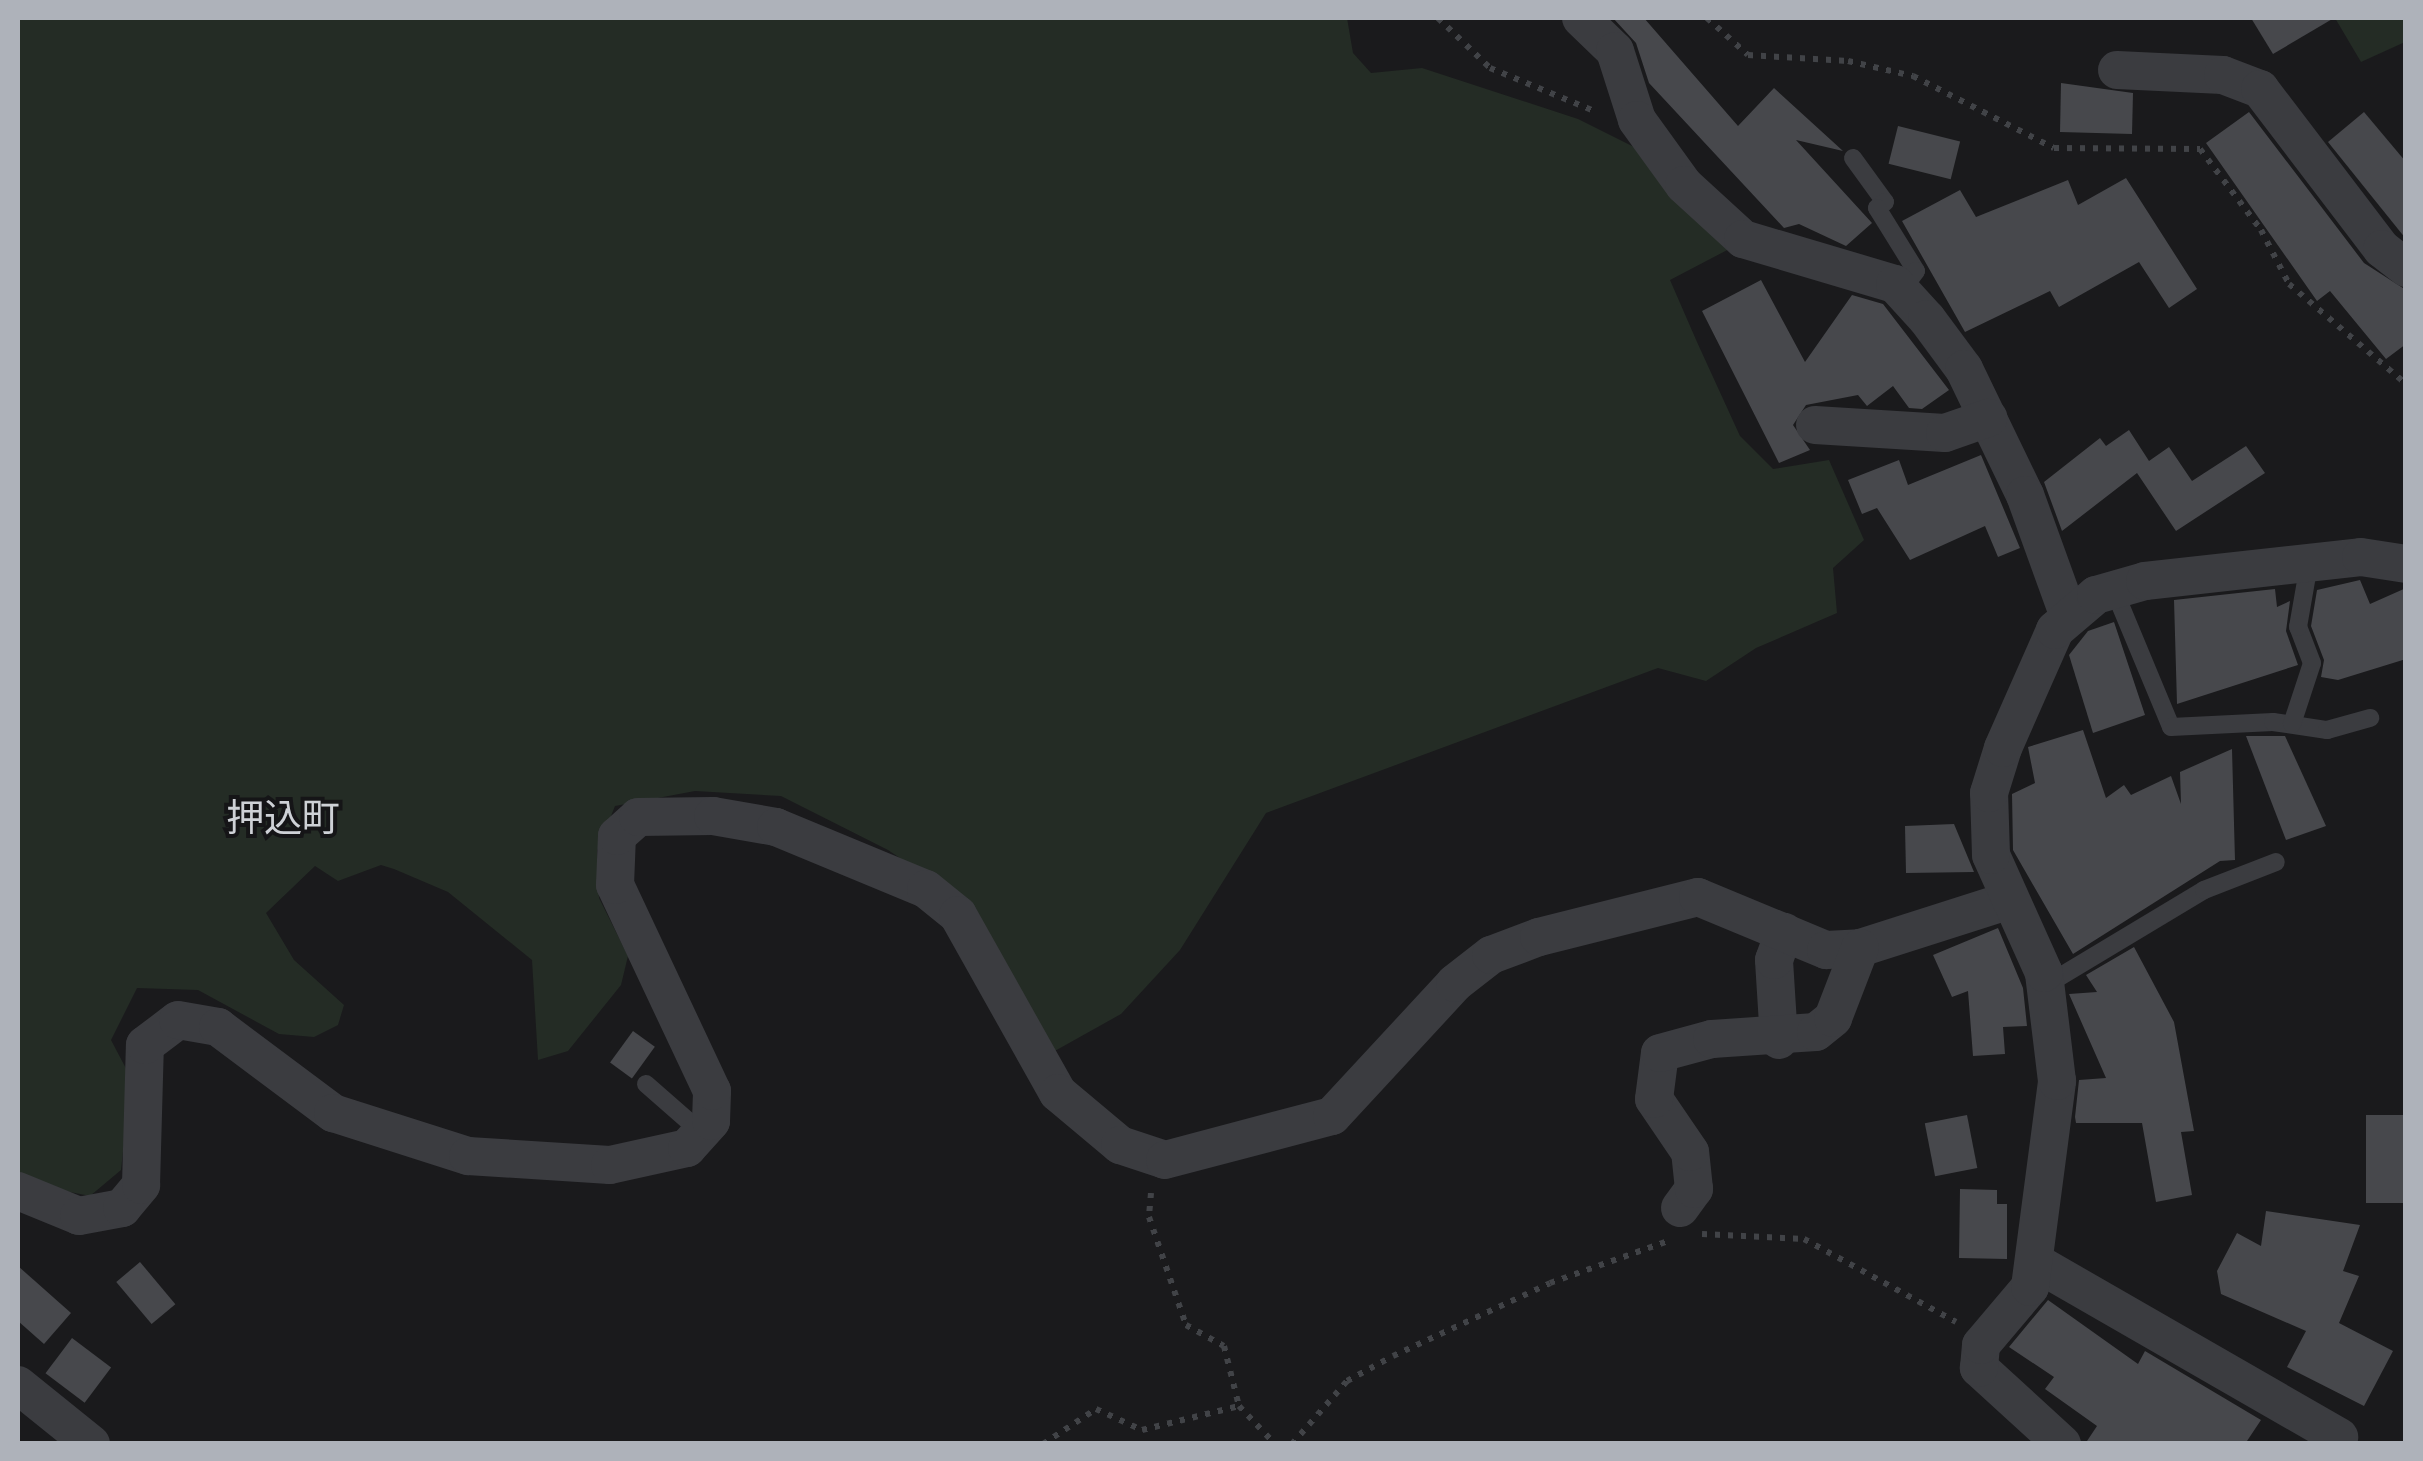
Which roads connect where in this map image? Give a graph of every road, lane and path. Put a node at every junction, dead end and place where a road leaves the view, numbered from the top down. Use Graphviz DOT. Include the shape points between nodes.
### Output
graph roads {
  1 [pos="1438,18"];
  2 [pos="1581,18"];
  3 [pos="1707,18"];
  4 [pos="2117,70"];
  5 [pos="1637,120"];
  6 [pos="1853,158"];
  7 [pos="2406,268"];
  8 [pos="1901,291"];
  9 [pos="2406,384"];
  10 [pos="1988,418"];
  11 [pos="1815,425"];
  12 [pos="2309,564"];
  13 [pos="2406,564"];
  14 [pos="2114,590"];
  15 [pos="2068,614"];
  16 [pos="2370,718"];
  17 [pos="2292,724"];
  18 [pos="2276,862"];
  19 [pos="2010,900"];
  20 [pos="1784,932"];
  21 [pos="1860,948"];
  22 [pos="2045,985"];
  23 [pos="1779,1040"];
  24 [pos="646,1084"];
  25 [pos="702,1133"];
  26 [pos="1165,1160"];
  27 [pos="18,1191"];
  28 [pos="1679,1223"];
  29 [pos="2035,1262"];
  30 [pos="1981,1345"];
  31 [pos="18,1385"];
  32 [pos="1239,1406"];
  33 [pos="2340,1437"];
  34 [pos="91,1444"];
  35 [pos="1044,1444"];
  36 [pos="1275,1444"];
  37 [pos="1292,1444"];
  38 [pos="2062,1444"];
  1 -- 5 [label="path" via="1490,68 1598,113"];
  2 -- 5 [label="street" via="1615,51"];
  3 -- 9 [label="path" via="1748,55 1848,61 1914,76 2054,148 2200,149 2261,230 2289,284"];
  4 -- 7 [label="street" via="2223,75 2260,89 2382,249"];
  5 -- 8 [label="street" via="1684,184 1742,239"];
  6 -- 8 [label="lane" via="1884,202 1878,208 1916,271"];
  8 -- 10 [label="street" via="1964,368"];
  10 -- 11 [label="street" via="1946,433"];
  10 -- 15 [label="street"];
  12 -- 13 [label="street" via="2361,558"];
  12 -- 14 [label="street"];
  12 -- 17 [label="lane" via="2298,626 2312,662"];
  14 -- 15 [label="street"];
  14 -- 17 [label="lane" via="2170,727"];
  15 -- 19 [label="street" via="1988,793 1991,855"];
  16 -- 17 [label="lane" via="2327,730"];
  18 -- 22 [label="lane" via="2204,890"];
  19 -- 21 [label="street"];
  19 -- 22 [label="street"];
  20 -- 21 [label="street" via="1826,950"];
  20 -- 23 [label="street" via="1774,960"];
  20 -- 26 [label="street" via="1698,897 1539,937 1491,955 1454,983 1332,1116"];
  21 -- 23 [label="street" via="1833,1018 1816,1032"];
  22 -- 29 [label="street" via="2057,1081"];
  23 -- 28 [label="street" via="1712,1039 1660,1052 1654,1099 1690,1152 1694,1189"];
  24 -- 25 [label="lane"];
  25 -- 26 [label="street" via="714,1108 706,1066 615,885 617,836 638,816 713,816 776,827 926,889 958,915 1058,1093 1120,1146"];
  25 -- 27 [label="street" via="687,1148 610,1165 468,1156 333,1113 218,1027 178,1020 145,1045 141,1185 122,1208 102,1218 79,1216"];
  26 -- 32 [label="path" via="1149,1217 1164,1245 1168,1284 1186,1325 1224,1346"];
  28 -- 30 [label="path" via="1698,1234 1804,1239 1888,1290 1945,1312"];
  28 -- 37 [label="path" via="1347,1381"];
  29 -- 30 [label="street" via="2030,1287"];
  29 -- 33 [label="street"];
  30 -- 38 [label="street" via="1980,1368 1991,1384"];
  31 -- 34 [label="street"];
  32 -- 35 [label="path" via="1142,1430 1096,1410"];
  32 -- 36 [label="path"];
}
